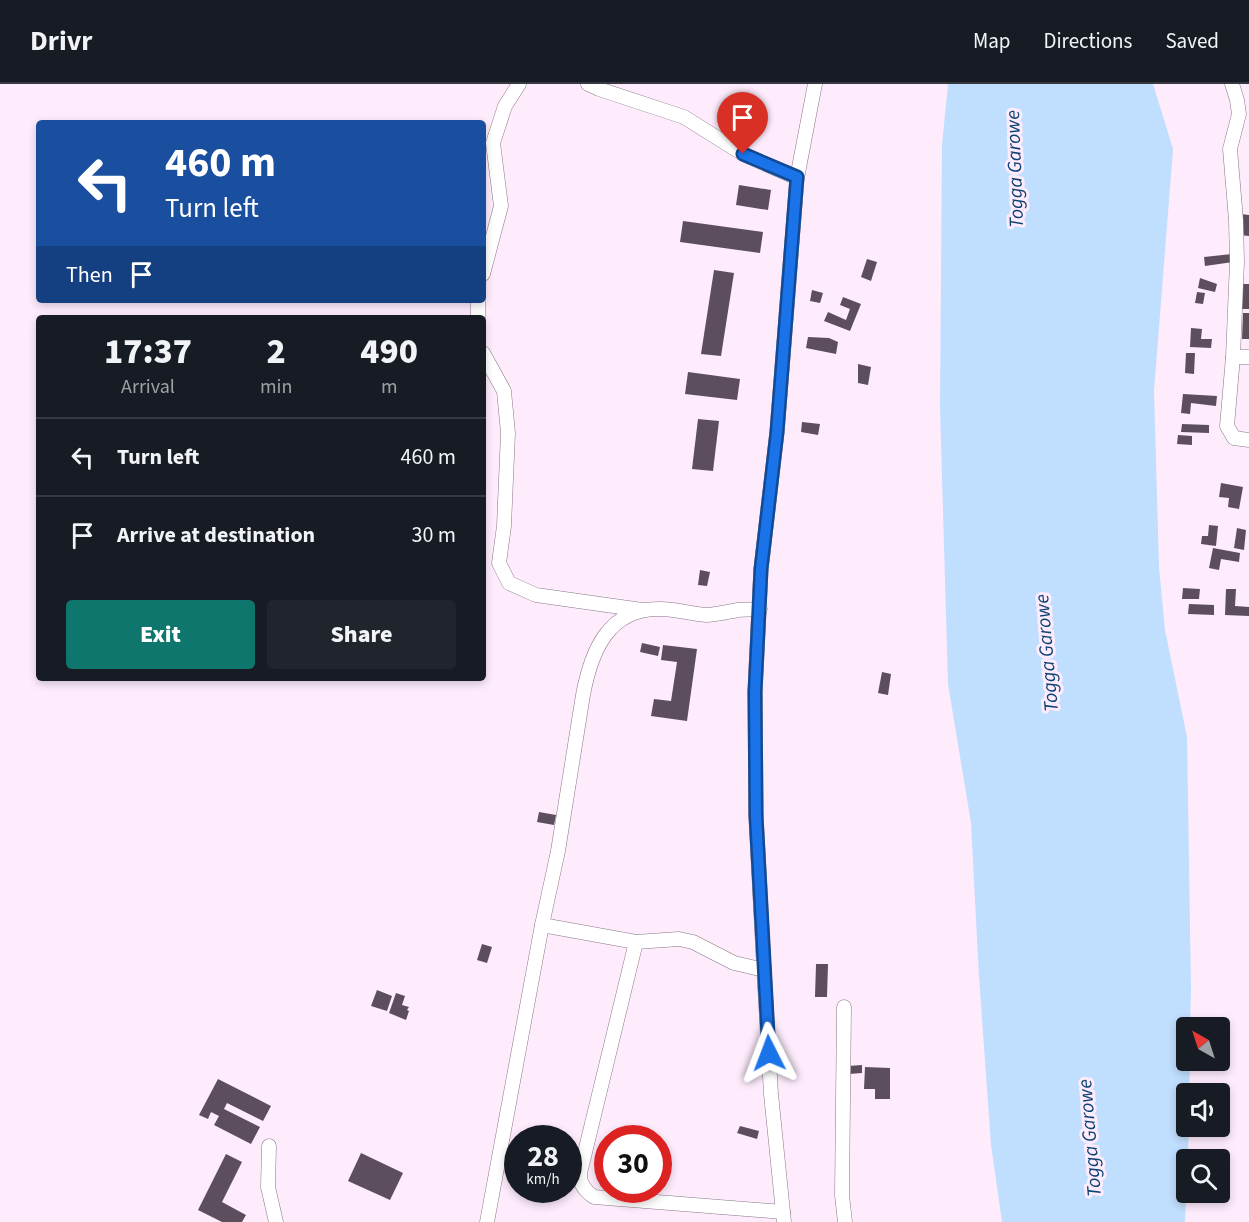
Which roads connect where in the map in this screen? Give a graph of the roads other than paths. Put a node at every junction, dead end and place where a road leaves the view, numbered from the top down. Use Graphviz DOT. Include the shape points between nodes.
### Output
graph roads {
  1 [pos="519,84"];
  2 [pos="588,84"];
  3 [pos="815,84"];
  4 [pos="1232,84"];
  5 [pos="797,177"];
  6 [pos="486,263"];
  7 [pos="1233,357"];
  8 [pos="1249,357"];
  9 [pos="486,358"];
  10 [pos="1249,440"];
  11 [pos="760,609"];
  12 [pos="642,610"];
  13 [pos="542,925"];
  14 [pos="636,942"];
  15 [pos="764,970"];
  16 [pos="844,1007"];
  17 [pos="269,1146"];
  18 [pos="784,1217"];
  19 [pos="276,1222"];
  20 [pos="487,1222"];
  21 [pos="845,1222"];
  1 -- 6 [label="street" via="505,106 493,143 501,206"];
  2 -- 5 [label="street" via="684,117 743,154"];
  3 -- 5 [label="street"];
  4 -- 7 [label="street" via="1239,114 1230,149 1237,237"];
  5 -- 11 [label="street"];
  7 -- 8 [label="street"];
  7 -- 10 [label="street" via="1227,426 1233,438"];
  9 -- 12 [label="street" via="504,391 508,433 500,563 509,583 536,595"];
  11 -- 12 [label="street" via="706,615"];
  11 -- 15 [label="street" via="755,692"];
  12 -- 13 [label="street" via="610,627 588,670"];
  13 -- 14 [label="street"];
  13 -- 20 [label="street"];
  14 -- 15 [label="street" via="693,942 734,963"];
  14 -- 18 [label="street" via="580,1173 583,1187 594,1197"];
  15 -- 18 [label="street" via="771,1094"];
  16 -- 21 [label="street"];
  17 -- 19 [label="street" via="268,1186"];
}
